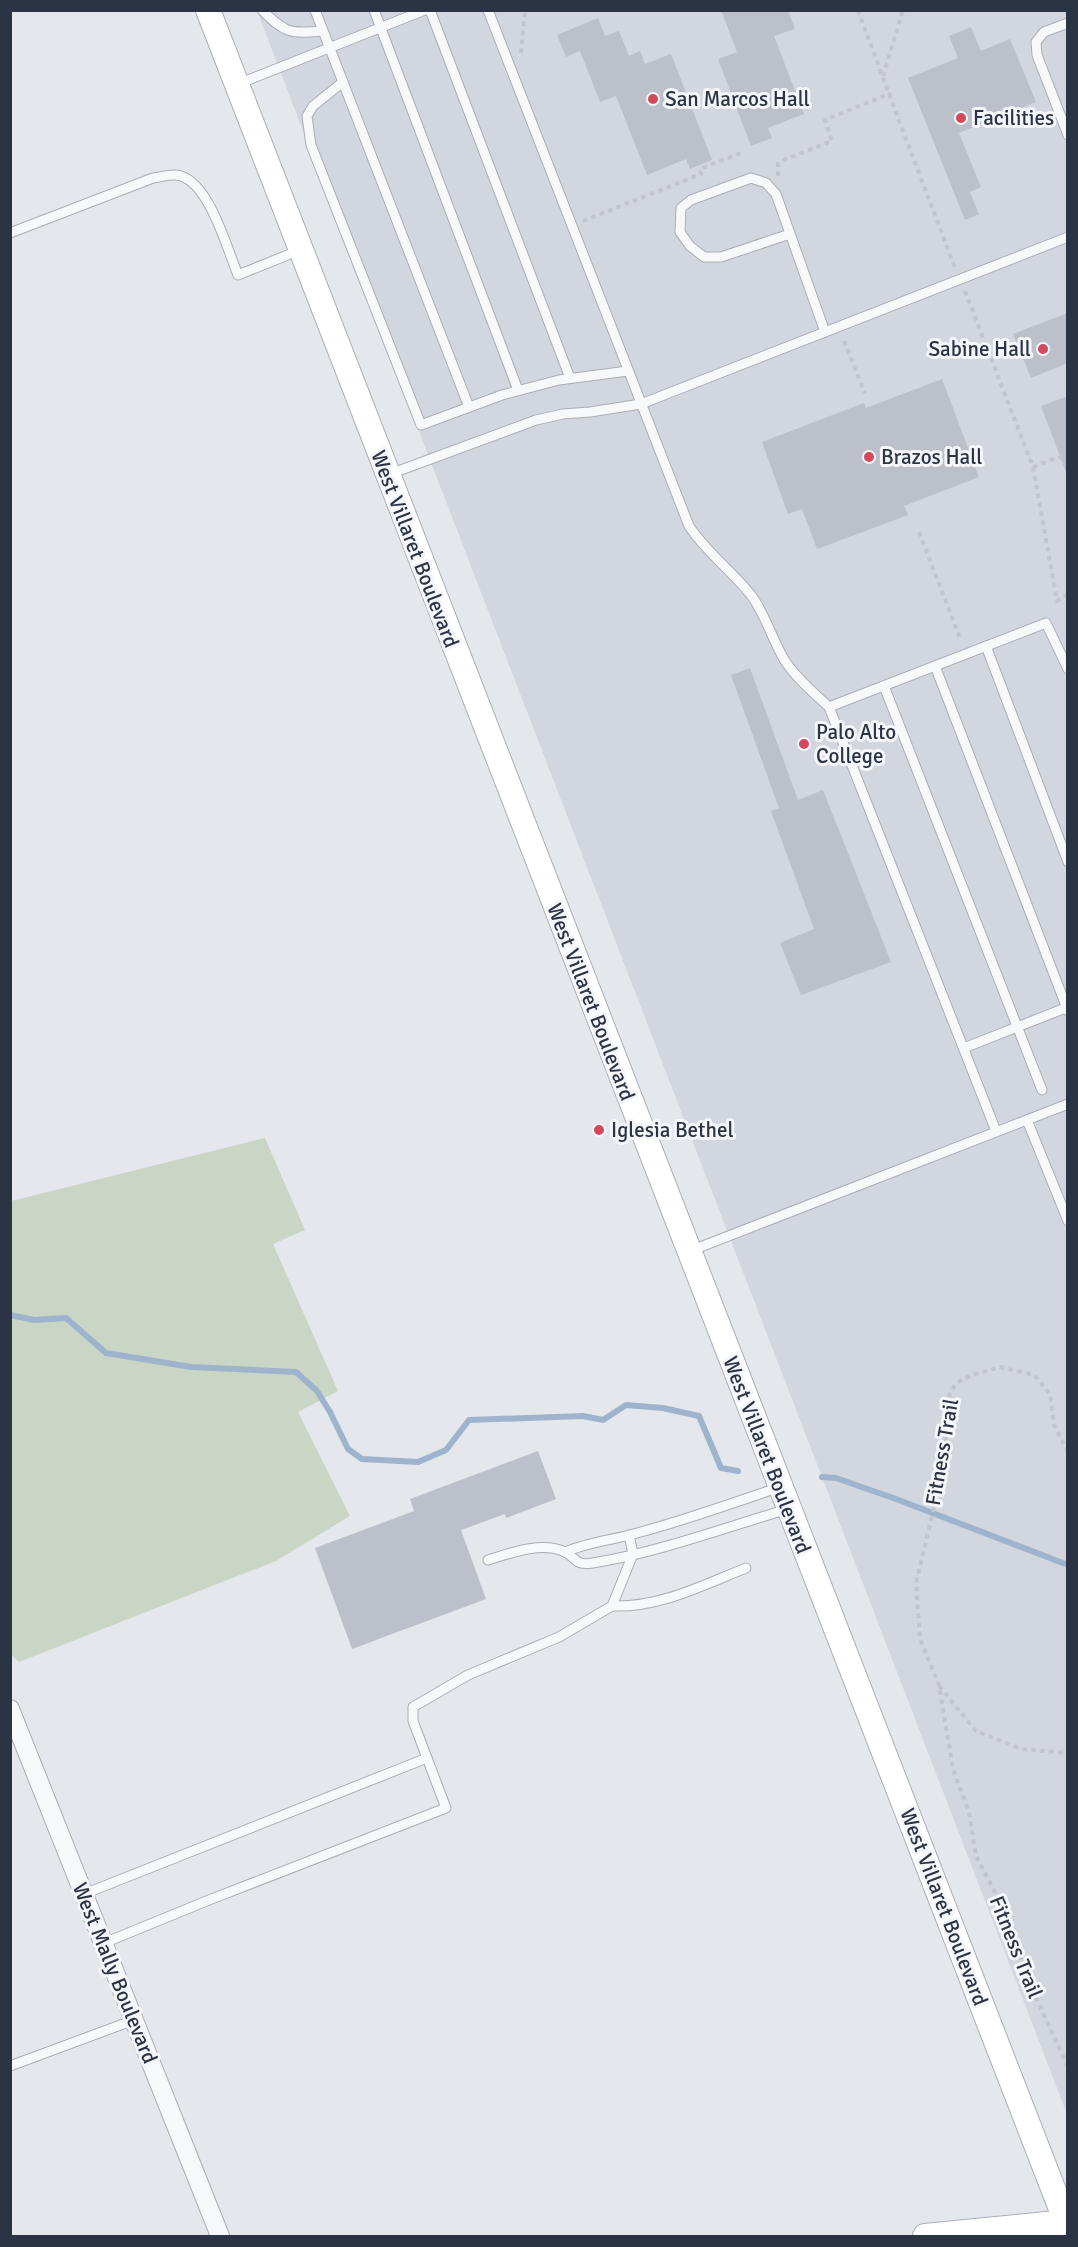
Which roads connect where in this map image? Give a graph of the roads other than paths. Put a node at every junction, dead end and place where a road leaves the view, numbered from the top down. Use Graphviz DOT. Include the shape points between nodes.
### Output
graph roads {
  1 [pos="208,10"];
  2 [pos="262,10"];
  3 [pos="315,10"];
  4 [pos="374,10"];
  5 [pos="425,10"];
  6 [pos="430,10"];
  7 [pos="488,10"];
  8 [pos="1068,23"];
  9 [pos="381,28"];
  10 [pos="322,31"];
  11 [pos="329,48"];
  12 [pos="343,82"];
  13 [pos="236,85"];
  14 [pos="1068,135"];
  15 [pos="10,234"];
  16 [pos="790,234"];
  17 [pos="1068,237"];
  18 [pos="300,250"];
  19 [pos="825,332"];
  20 [pos="628,371"];
  21 [pos="570,378"];
  22 [pos="518,390"];
  23 [pos="641,404"];
  24 [pos="469,407"];
  25 [pos="387,476"];
  26 [pos="986,646"];
  27 [pos="935,666"];
  28 [pos="1068,669"];
  29 [pos="884,686"];
  30 [pos="830,707"];
  31 [pos="1068,862"];
  32 [pos="1067,1009"];
  33 [pos="1017,1027"];
  34 [pos="964,1048"];
  35 [pos="1042,1090"];
  36 [pos="1068,1104"];
  37 [pos="1027,1120"];
  38 [pos="996,1131"];
  39 [pos="1068,1221"];
  40 [pos="688,1252"];
  41 [pos="784,1498"];
  42 [pos="630,1535"];
  43 [pos="565,1552"];
  44 [pos="633,1554"];
  45 [pos="488,1560"];
  46 [pos="746,1568"];
  47 [pos="612,1606"];
  48 [pos="10,1709"];
  49 [pos="427,1758"];
  50 [pos="84,1894"];
  51 [pos="104,1943"];
  52 [pos="134,2020"];
  53 [pos="10,2066"];
  54 [pos="1067,2223"];
  55 [pos="220,2236"];
  56 [pos="925,2236"];
  1 -- 13 [label="street, West Villaret Boulevard"];
  2 -- 10 [label="lane" via="279,27 298,34"];
  3 -- 10 [label="lane"];
  4 -- 9 [label="lane"];
  5 -- 9 [label="lane"];
  6 -- 21 [label="lane"];
  7 -- 20 [label="lane"];
  8 -- 14 [label="lane" via="1044,32 1036,42 1037,55"];
  9 -- 11 [label="lane"];
  9 -- 22 [label="lane"];
  10 -- 11 [label="lane"];
  11 -- 12 [label="lane"];
  11 -- 13 [label="lane"];
  12 -- 24 [label="lane"];
  12 -- 24 [label="lane" via="313,106 307,116 311,145 421,425"];
  13 -- 18 [label="street, West Villaret Boulevard"];
  15 -- 18 [label="lane" via="169,175 182,176 207,198 238,275"];
  16 -- 16 [label="lane" via="721,257 704,257 680,232 681,208 691,200 751,178 766,183 776,194"];
  16 -- 19 [label="lane"];
  17 -- 19 [label="lane"];
  18 -- 25 [label="street, West Villaret Boulevard"];
  19 -- 23 [label="lane"];
  20 -- 21 [label="lane"];
  20 -- 23 [label="lane"];
  21 -- 22 [label="lane"];
  22 -- 24 [label="lane"];
  23 -- 25 [label="lane" via="536,420"];
  23 -- 30 [label="lane" via="689,526 752,596 794,673"];
  25 -- 40 [label="street, West Villaret Boulevard"];
  26 -- 27 [label="lane"];
  26 -- 28 [label="lane" via="1046,623"];
  26 -- 31 [label="lane"];
  27 -- 29 [label="lane"];
  27 -- 32 [label="lane"];
  29 -- 30 [label="lane"];
  29 -- 33 [label="lane"];
  30 -- 34 [label="lane"];
  32 -- 33 [label="lane"];
  33 -- 34 [label="lane"];
  33 -- 35 [label="lane"];
  34 -- 38 [label="lane"];
  36 -- 37 [label="lane"];
  37 -- 38 [label="lane"];
  37 -- 39 [label="lane"];
  38 -- 40 [label="lane"];
  40 -- 41 [label="street, West Villaret Boulevard"];
  41 -- 42 [label="lane" via="695,1516"];
  41 -- 44 [label="lane"];
  41 -- 54 [label="street, West Villaret Boulevard"];
  42 -- 43 [label="lane"];
  42 -- 44 [label="lane"];
  43 -- 44 [label="lane" via="575,1562 590,1563"];
  43 -- 45 [label="lane" via="526,1548"];
  44 -- 47 [label="lane"];
  46 -- 47 [label="lane" via="674,1596 634,1607"];
  47 -- 49 [label="lane" via="559,1637 468,1675 413,1707 413,1721"];
  48 -- 50 [label="street, West Mally Boulevard"];
  49 -- 50 [label="lane"];
  49 -- 51 [label="lane" via="446,1808"];
  50 -- 51 [label="street, West Mally Boulevard"];
  51 -- 52 [label="street, West Mally Boulevard"];
  52 -- 53 [label="lane"];
  52 -- 55 [label="street, West Mally Boulevard"];
  54 -- 56 [label="street"];
}
